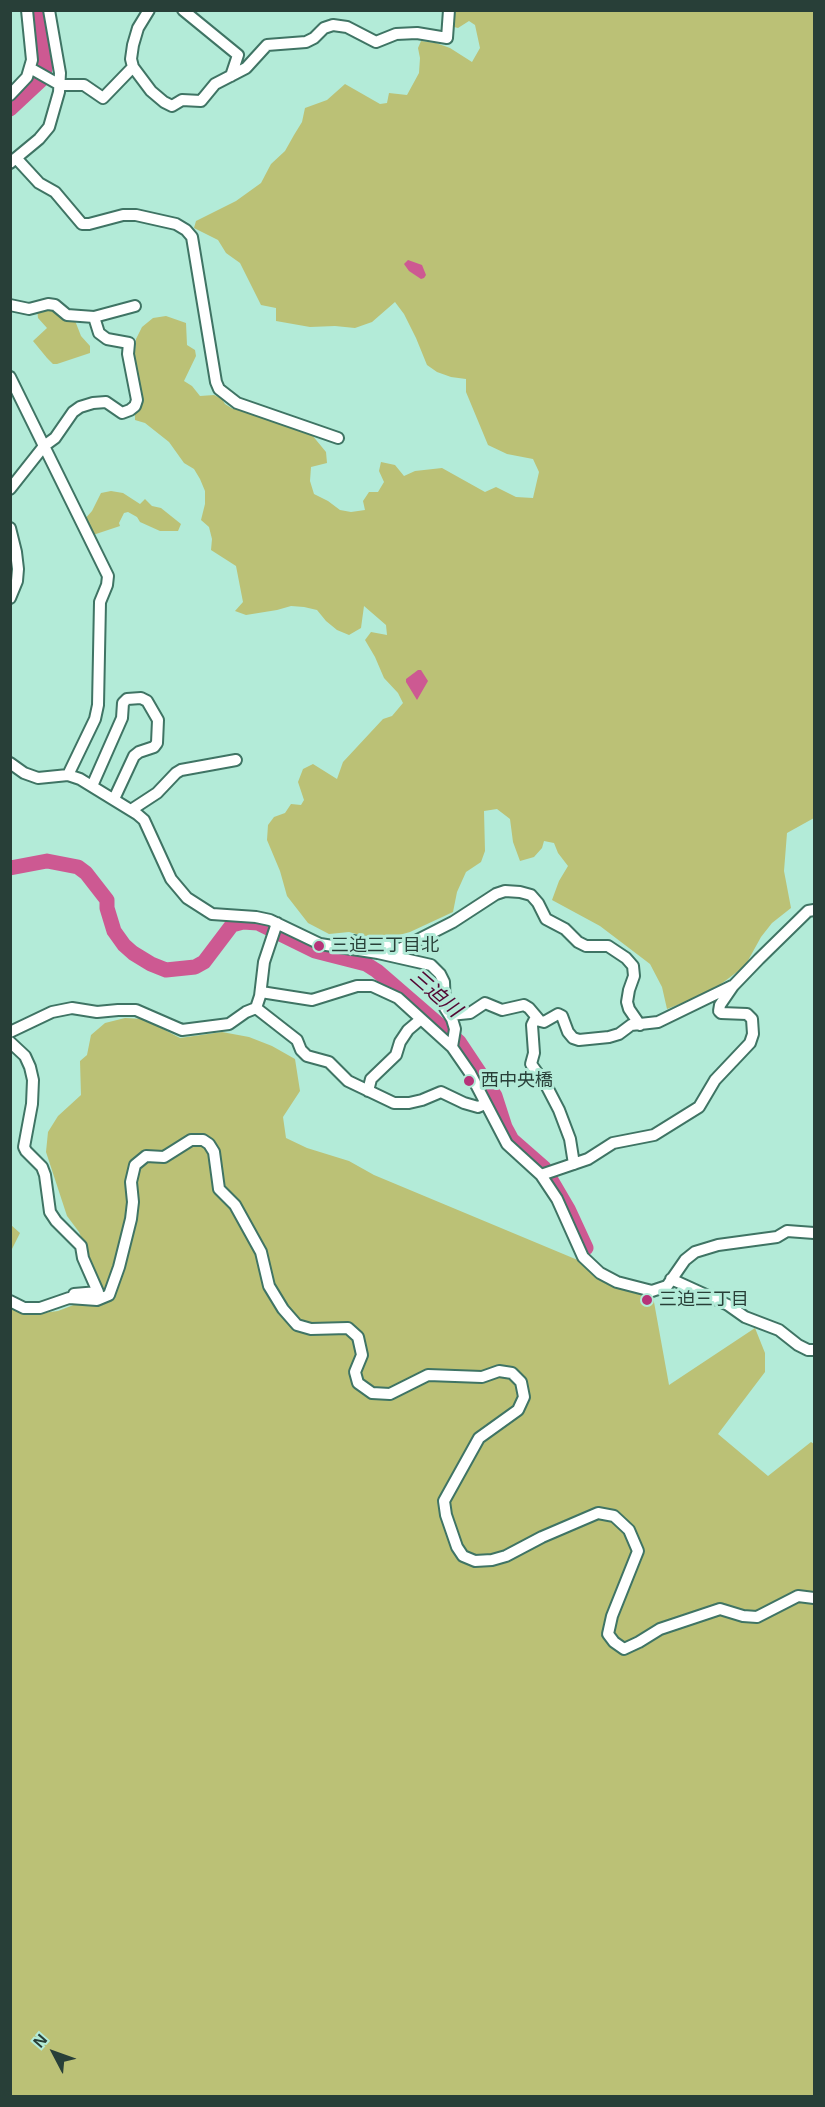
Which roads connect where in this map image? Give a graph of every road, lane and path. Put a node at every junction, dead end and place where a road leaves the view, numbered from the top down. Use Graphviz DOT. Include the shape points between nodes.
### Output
graph roads {
  1 [pos="27,10"];
  2 [pos="48,10"];
  3 [pos="148,10"];
  4 [pos="183,10"];
  5 [pos="449,10"];
  6 [pos="133,67"];
  7 [pos="33,70"];
  8 [pos="231,76"];
  9 [pos="60,85"];
  10 [pos="10,96"];
  11 [pos="13,160"];
  12 [pos="10,305"];
  13 [pos="135,306"];
  14 [pos="94,316"];
  15 [pos="10,376"];
  16 [pos="338,438"];
  17 [pos="44,446"];
  18 [pos="10,489"];
  19 [pos="10,528"];
  20 [pos="10,598"];
  21 [pos="236,760"];
  22 [pos="10,763"];
  23 [pos="68,775"];
  24 [pos="92,786"];
  25 [pos="114,800"];
  26 [pos="131,810"];
  27 [pos="814,910"];
  28 [pos="275,928"];
  29 [pos="346,948"];
  30 [pos="733,986"];
  31 [pos="261,992"];
  32 [pos="256,1008"];
  33 [pos="450,1015"];
  34 [pos="536,1017"];
  35 [pos="421,1019"];
  36 [pos="640,1025"];
  37 [pos="10,1032"];
  38 [pos="453,1039"];
  39 [pos="10,1042"];
  40 [pos="368,1091"];
  41 [pos="485,1104"];
  42 [pos="574,1164"];
  43 [pos="545,1174"];
  44 [pos="814,1233"];
  45 [pos="671,1279"];
  46 [pos="69,1298"];
  47 [pos="10,1301"];
  48 [pos="814,1350"];
  49 [pos="814,1598"];
  1 -- 7 [label="street"];
  2 -- 9 [label="street"];
  3 -- 6 [label="street" via="133,45"];
  4 -- 8 [label="street" via="238,55"];
  5 -- 8 [label="street" via="447,38 396,34 376,42 347,27 333,25 306,42 267,45 246,68"];
  6 -- 8 [label="street" via="151,90 172,106 182,100 201,101 215,84"];
  6 -- 9 [label="street" via="103,98 84,85"];
  7 -- 9 [label="street"];
  7 -- 10 [label="street"];
  9 -- 11 [label="street" via="49,127"];
  11 -- 16 [label="street" via="55,192 82,224 136,215 186,230 192,237 219,389 237,403"];
  12 -- 14 [label="street" via="29,309 48,304 67,315"];
  13 -- 14 [label="street"];
  14 -- 17 [label="street" via="99,333 107,339 129,343 135,406 122,413 106,402 80,407"];
  15 -- 17 [label="street"];
  17 -- 18 [label="street"];
  17 -- 23 [label="street" via="108,576 100,602 96,719"];
  19 -- 20 [label="street" via="18,569"];
  21 -- 26 [label="street" via="181,770"];
  22 -- 23 [label="street" via="38,778"];
  23 -- 24 [label="street"];
  24 -- 25 [label="street"];
  24 -- 25 [label="street" via="122,718 123,703 127,699 147,701 158,720 158,743 134,756"];
  25 -- 26 [label="street"];
  26 -- 28 [label="street" via="144,820 171,879 188,898 212,914 256,917"];
  27 -- 30 [label="street" via="808,911"];
  28 -- 29 [label="street" via="320,944"];
  28 -- 31 [label="street" via="264,962"];
  29 -- 33 [label="street" via="431,965 444,982 444,1001"];
  29 -- 36 [label="street" via="353,941 400,949 496,894 520,892 531,895 546,919 566,929 578,942 608,946 626,958 633,966 634,976 627,1002"];
  30 -- 36 [label="street" via="658,1022"];
  30 -- 42 [label="street" via="719,1011 747,1014 752,1019 753,1034 750,1043 715,1080 699,1107 654,1135 614,1143"];
  31 -- 32 [label="street"];
  31 -- 35 [label="street" via="312,1000 357,986 372,986 398,999"];
  32 -- 37 [label="street" via="229,1024 182,1030 136,1010 97,1012 72,1008 52,1012"];
  32 -- 40 [label="street" via="297,1040 307,1056 333,1064 348,1081"];
  33 -- 34 [label="street" via="470,1013 485,1003 502,1010 524,1005"];
  33 -- 38 [label="street"];
  34 -- 36 [label="street" via="544,1022 558,1014 562,1016 568,1032 579,1040 609,1037 631,1025"];
  34 -- 42 [label="street" via="532,1025 531,1064 559,1110"];
  35 -- 38 [label="street"];
  35 -- 40 [label="street" via="408,1030 396,1055 371,1078"];
  38 -- 41 [label="street"];
  39 -- 46 [label="street" via="25,1056 33,1080 24,1147 42,1167 50,1212 81,1246 98,1292 72,1294"];
  40 -- 41 [label="street" via="394,1103 422,1100 441,1092 464,1104"];
  41 -- 43 [label="street" via="507,1144"];
  42 -- 43 [label="street"];
  43 -- 45 [label="street" via="583,1257 600,1273 652,1291 667,1286"];
  44 -- 45 [label="street" via="787,1231 777,1237 695,1252"];
  45 -- 48 [label="street"];
  46 -- 47 [label="street" via="40,1308 24,1308"];
  46 -- 49 [label="street" via="97,1300 109,1295 131,1218 131,1175 138,1161 146,1156 164,1156 191,1140 202,1140 214,1152 219,1190 235,1205 261,1252 269,1286 283,1309 297,1325 310,1329 348,1328 358,1337 362,1355 355,1372 358,1383 372,1393 390,1394 428,1375 482,1377 499,1371 512,1374 521,1382 524,1397 518,1410 479,1438 444,1501 463,1556 475,1561 492,1560 598,1513 614,1516 629,1530 638,1551 608,1634 624,1649 660,1629 720,1609 757,1617 798,1596"];
}
